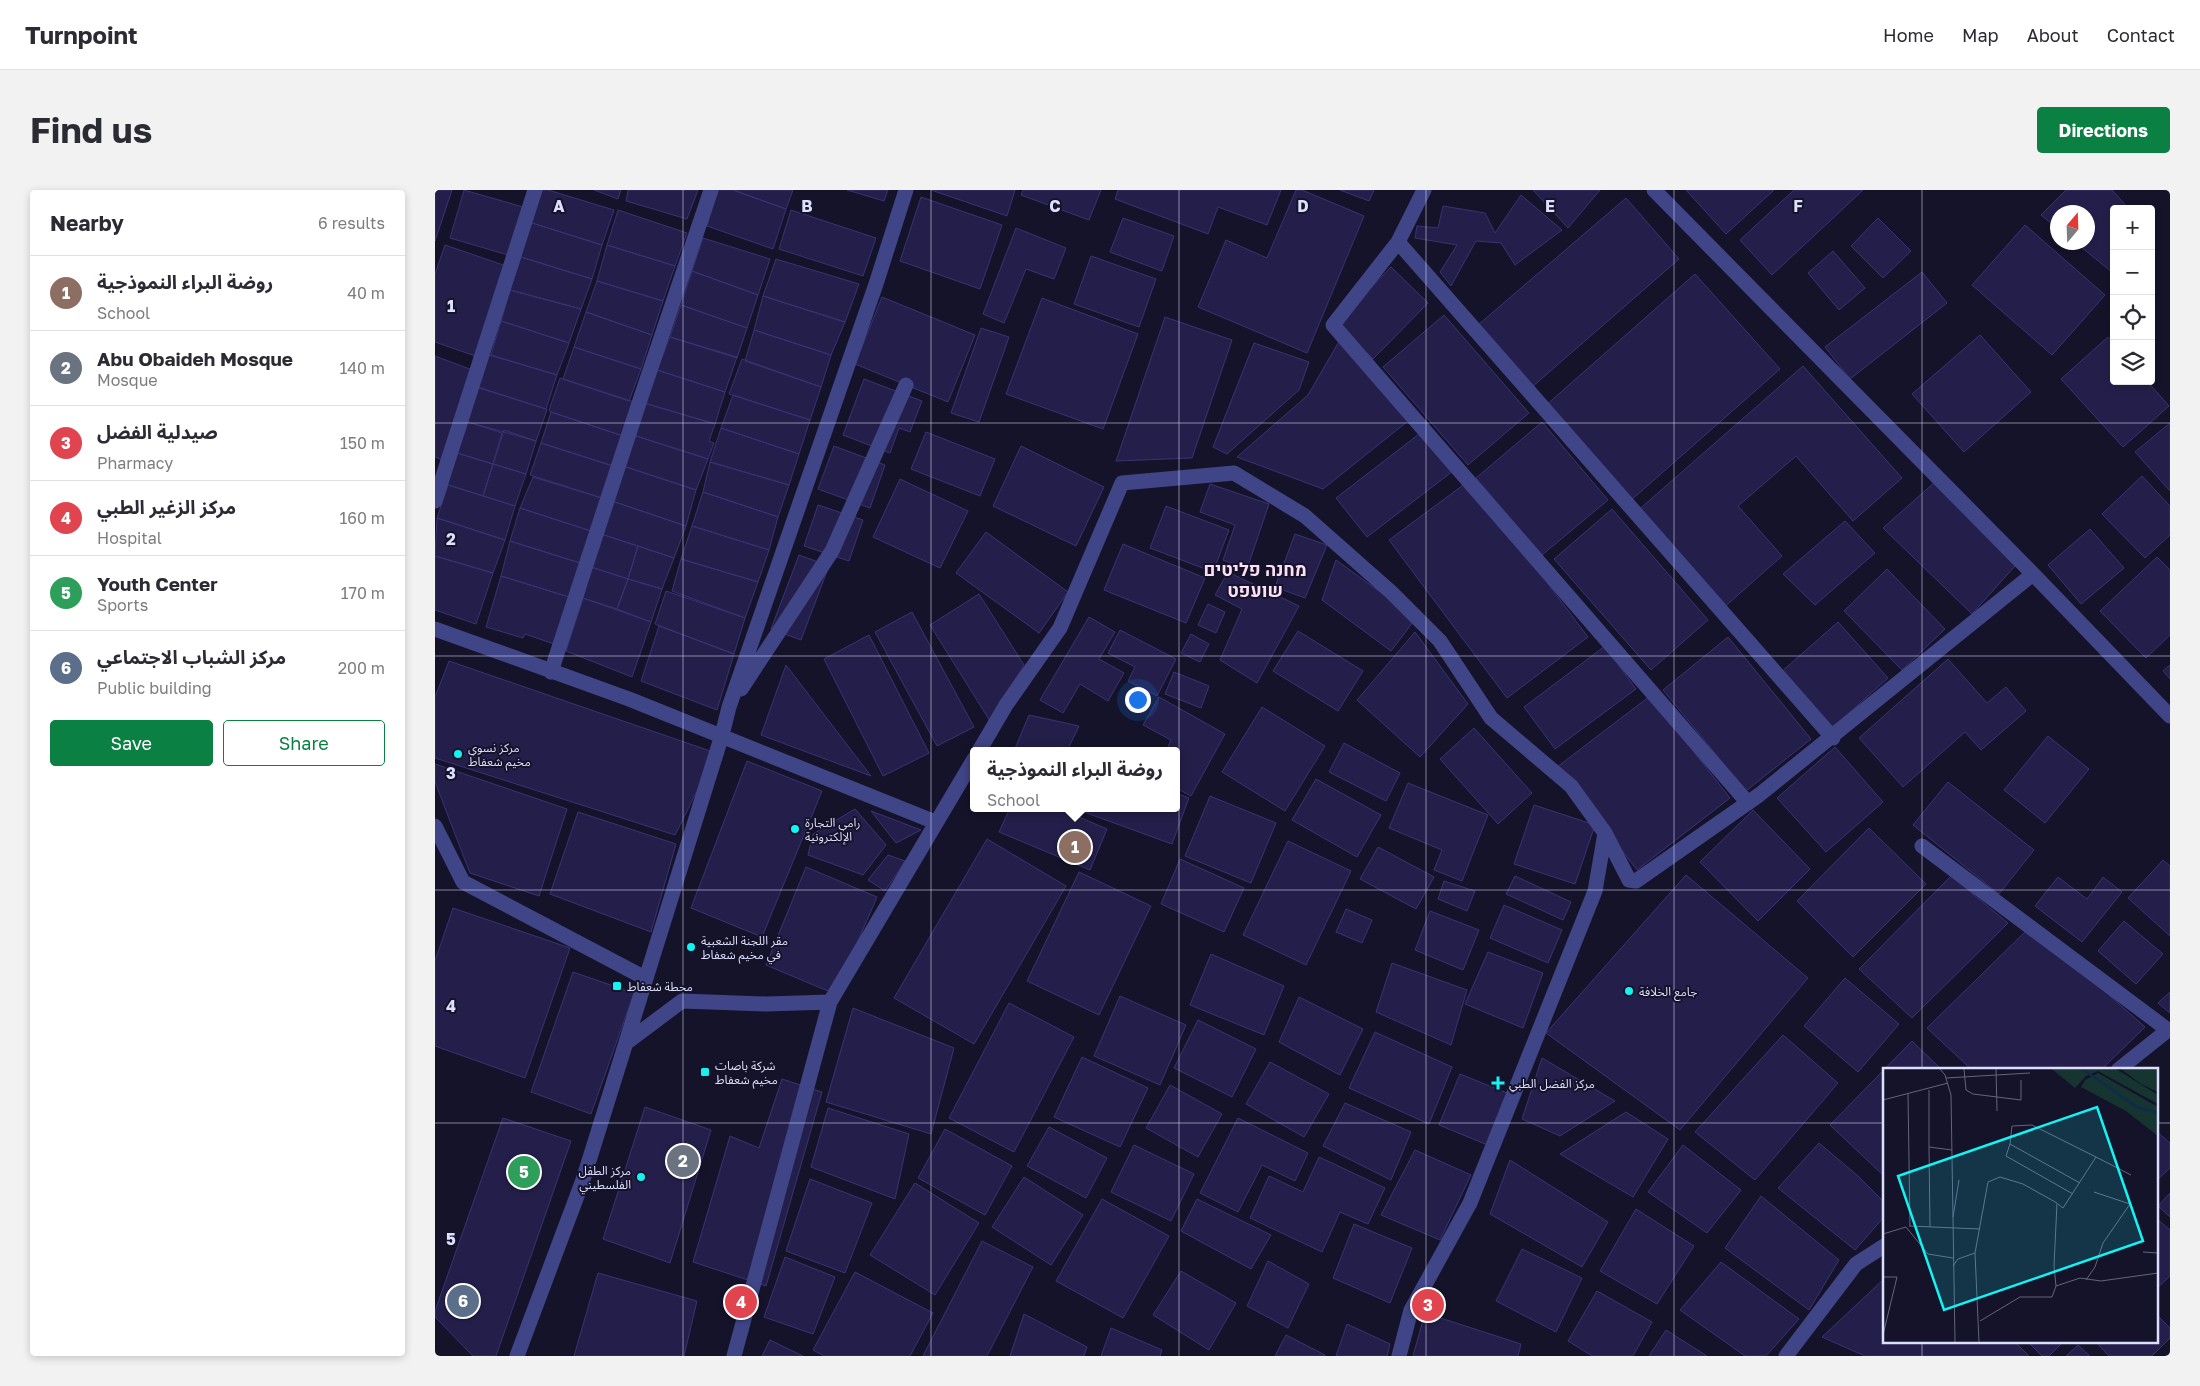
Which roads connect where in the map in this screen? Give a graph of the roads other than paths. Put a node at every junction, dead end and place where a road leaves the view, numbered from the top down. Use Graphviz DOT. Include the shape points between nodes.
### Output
graph roads {
  1 [pos="535,190"];
  2 [pos="711,190"];
  3 [pos="906,190"];
  4 [pos="1424,190"];
  5 [pos="1654,190"];
  6 [pos="1398,242"];
  7 [pos="906,385"];
  8 [pos="435,501"];
  9 [pos="2033,574"];
  10 [pos="435,629"];
  11 [pos="551,672"];
  12 [pos="729,707"];
  13 [pos="2170,716"];
  14 [pos="722,735"];
  15 [pos="1833,738"];
  16 [pos="981,747"];
  17 [pos="970,765"];
  18 [pos="1748,804"];
  19 [pos="935,822"];
  20 [pos="435,826"];
  21 [pos="1605,834"];
  22 [pos="1922,846"];
  23 [pos="645,978"];
  24 [pos="830,1002"];
  25 [pos="625,1043"];
  26 [pos="2120,1068"];
  27 [pos="1883,1247"];
  28 [pos="517,1356"];
  29 [pos="734,1356"];
  30 [pos="1399,1356"];
  31 [pos="1786,1356"];
  1 -- 8 [label="street"];
  2 -- 11 [label="street"];
  3 -- 12 [label="street"];
  4 -- 6 [label="street"];
  5 -- 9 [label="street"];
  6 -- 15 [label="street"];
  6 -- 18 [label="street" via="1333,325"];
  7 -- 12 [label="street" via="832,551"];
  9 -- 13 [label="street"];
  9 -- 15 [label="street"];
  10 -- 11 [label="street"];
  11 -- 14 [label="street"];
  12 -- 14 [label="street"];
  14 -- 19 [label="street"];
  14 -- 23 [label="street"];
  15 -- 18 [label="street"];
  16 -- 21 [label="street" via="1059,628 1122,483 1234,473 1305,516 1391,592 1440,642 1491,718 1571,786"];
  17 -- 19 [label="street"];
  18 -- 21 [label="street" via="1636,881 1629,880"];
  19 -- 24 [label="street"];
  20 -- 23 [label="street" via="463,882"];
  21 -- 30 [label="street" via="1595,891 1470,1203 1411,1310"];
  22 -- 26 [label="street" via="2168,1030"];
  23 -- 25 [label="street"];
  24 -- 25 [label="street" via="682,1001"];
  24 -- 29 [label="street"];
  25 -- 28 [label="street" via="583,1180"];
  27 -- 31 [label="street" via="1856,1264"];
}
